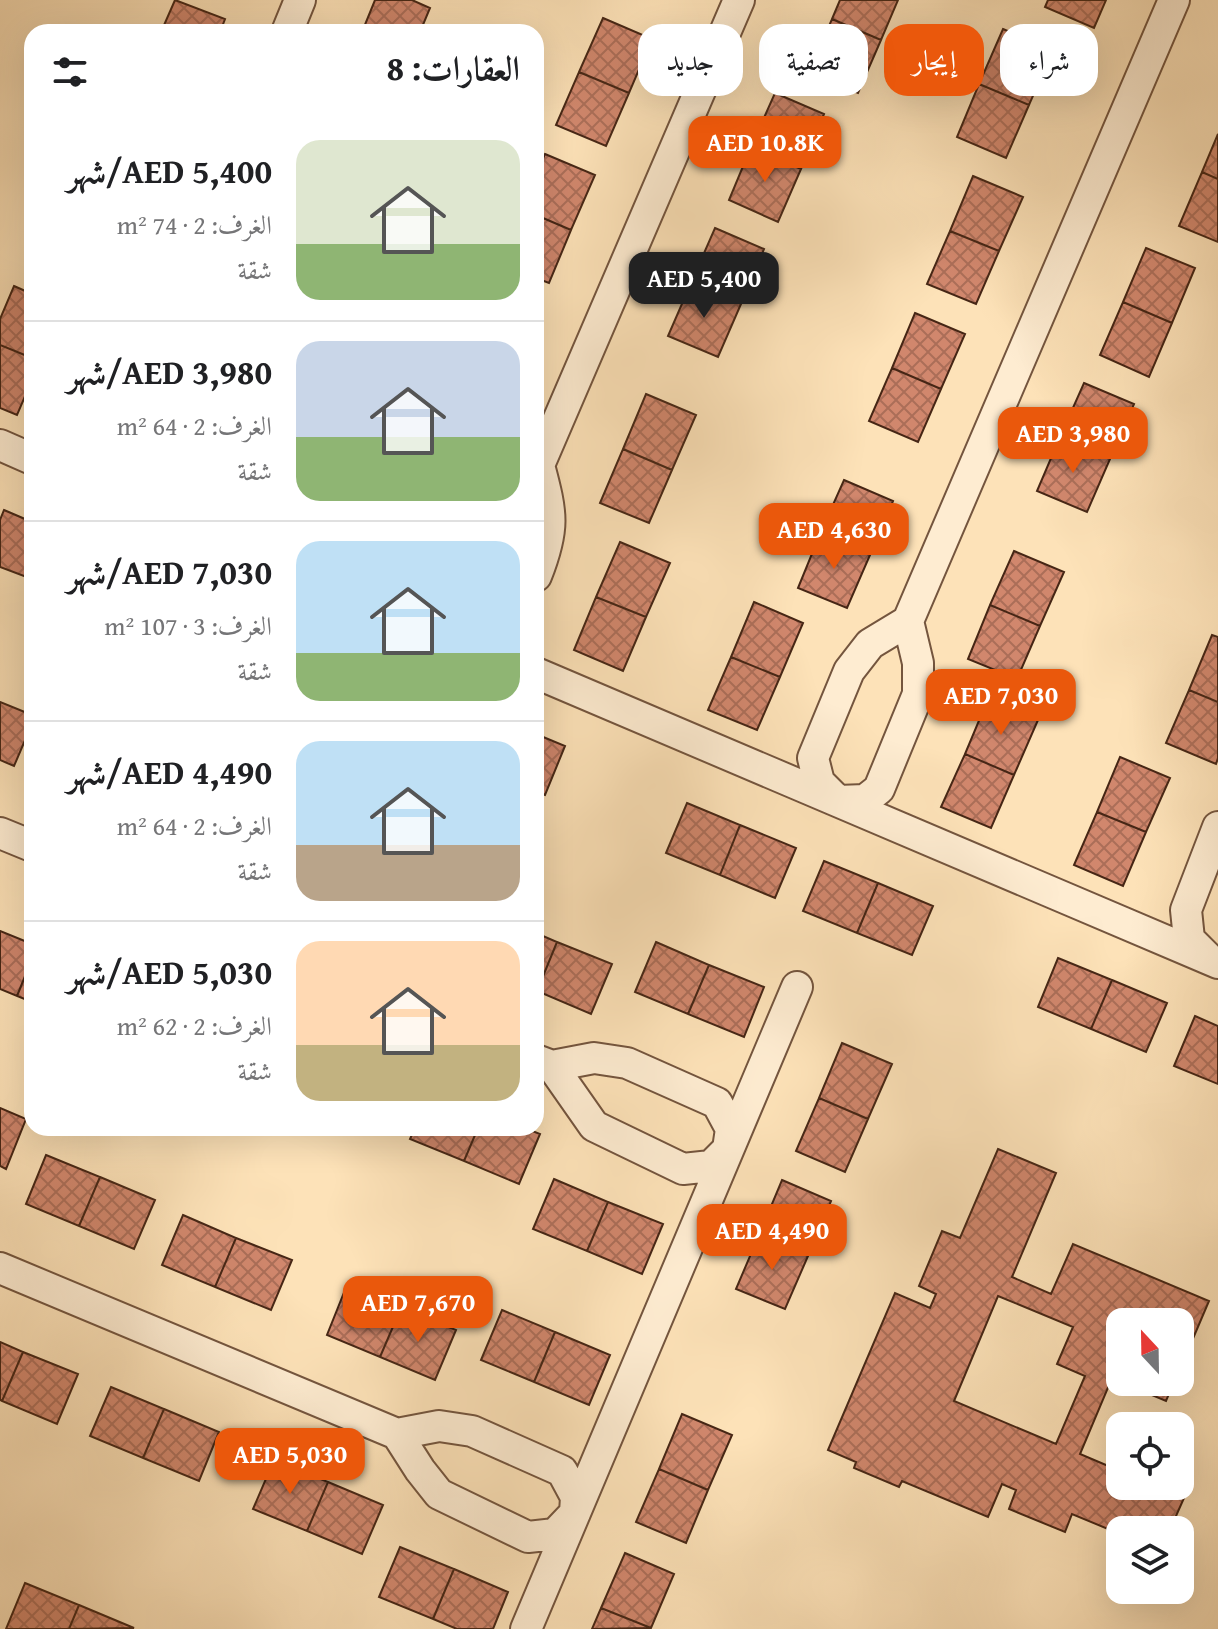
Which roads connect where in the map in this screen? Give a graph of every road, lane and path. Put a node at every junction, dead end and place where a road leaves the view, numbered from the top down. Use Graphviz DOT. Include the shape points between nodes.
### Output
graph roads {
  1 [pos="300,0"];
  2 [pos="739,0"];
  3 [pos="1174,0"];
  4 [pos="290,24"];
  5 [pos="0,445"];
  6 [pos="544,452"];
  7 [pos="24,456"];
  8 [pos="544,486"];
  9 [pos="544,556"];
  10 [pos="908,621"];
  11 [pos="544,676"];
  12 [pos="838,801"];
  13 [pos="1218,827"];
  14 [pos="0,833"];
  15 [pos="24,843"];
  16 [pos="1215,960"];
  17 [pos="797,987"];
  18 [pos="544,1063"];
  19 [pos="728,1149"];
  20 [pos="0,1268"];
  21 [pos="397,1434"];
  22 [pos="575,1513"];
  23 [pos="526,1629"];
  1 -- 4 [label="street"];
  2 -- 6 [label="street"];
  3 -- 10 [label="street"];
  5 -- 7 [label="street"];
  8 -- 9 [label="street" via="550,531"];
  10 -- 12 [label="street" via="918,663 918,694 879,789 865,800"];
  10 -- 12 [label="street" via="870,644 849,671 813,758 819,782"];
  11 -- 12 [label="street"];
  12 -- 16 [label="street"];
  13 -- 16 [label="street" via="1186,910 1189,939"];
  14 -- 15 [label="street"];
  17 -- 19 [label="street"];
  18 -- 19 [label="street" via="594,1126 683,1169 711,1166"];
  18 -- 19 [label="street" via="594,1058 627,1063 717,1103 731,1129"];
  19 -- 22 [label="street"];
  20 -- 21 [label="street"];
  21 -- 22 [label="street" via="439,1426 472,1431 562,1471 576,1497"];
  21 -- 22 [label="street" via="439,1494 528,1537 555,1534"];
  22 -- 23 [label="street"];
}
